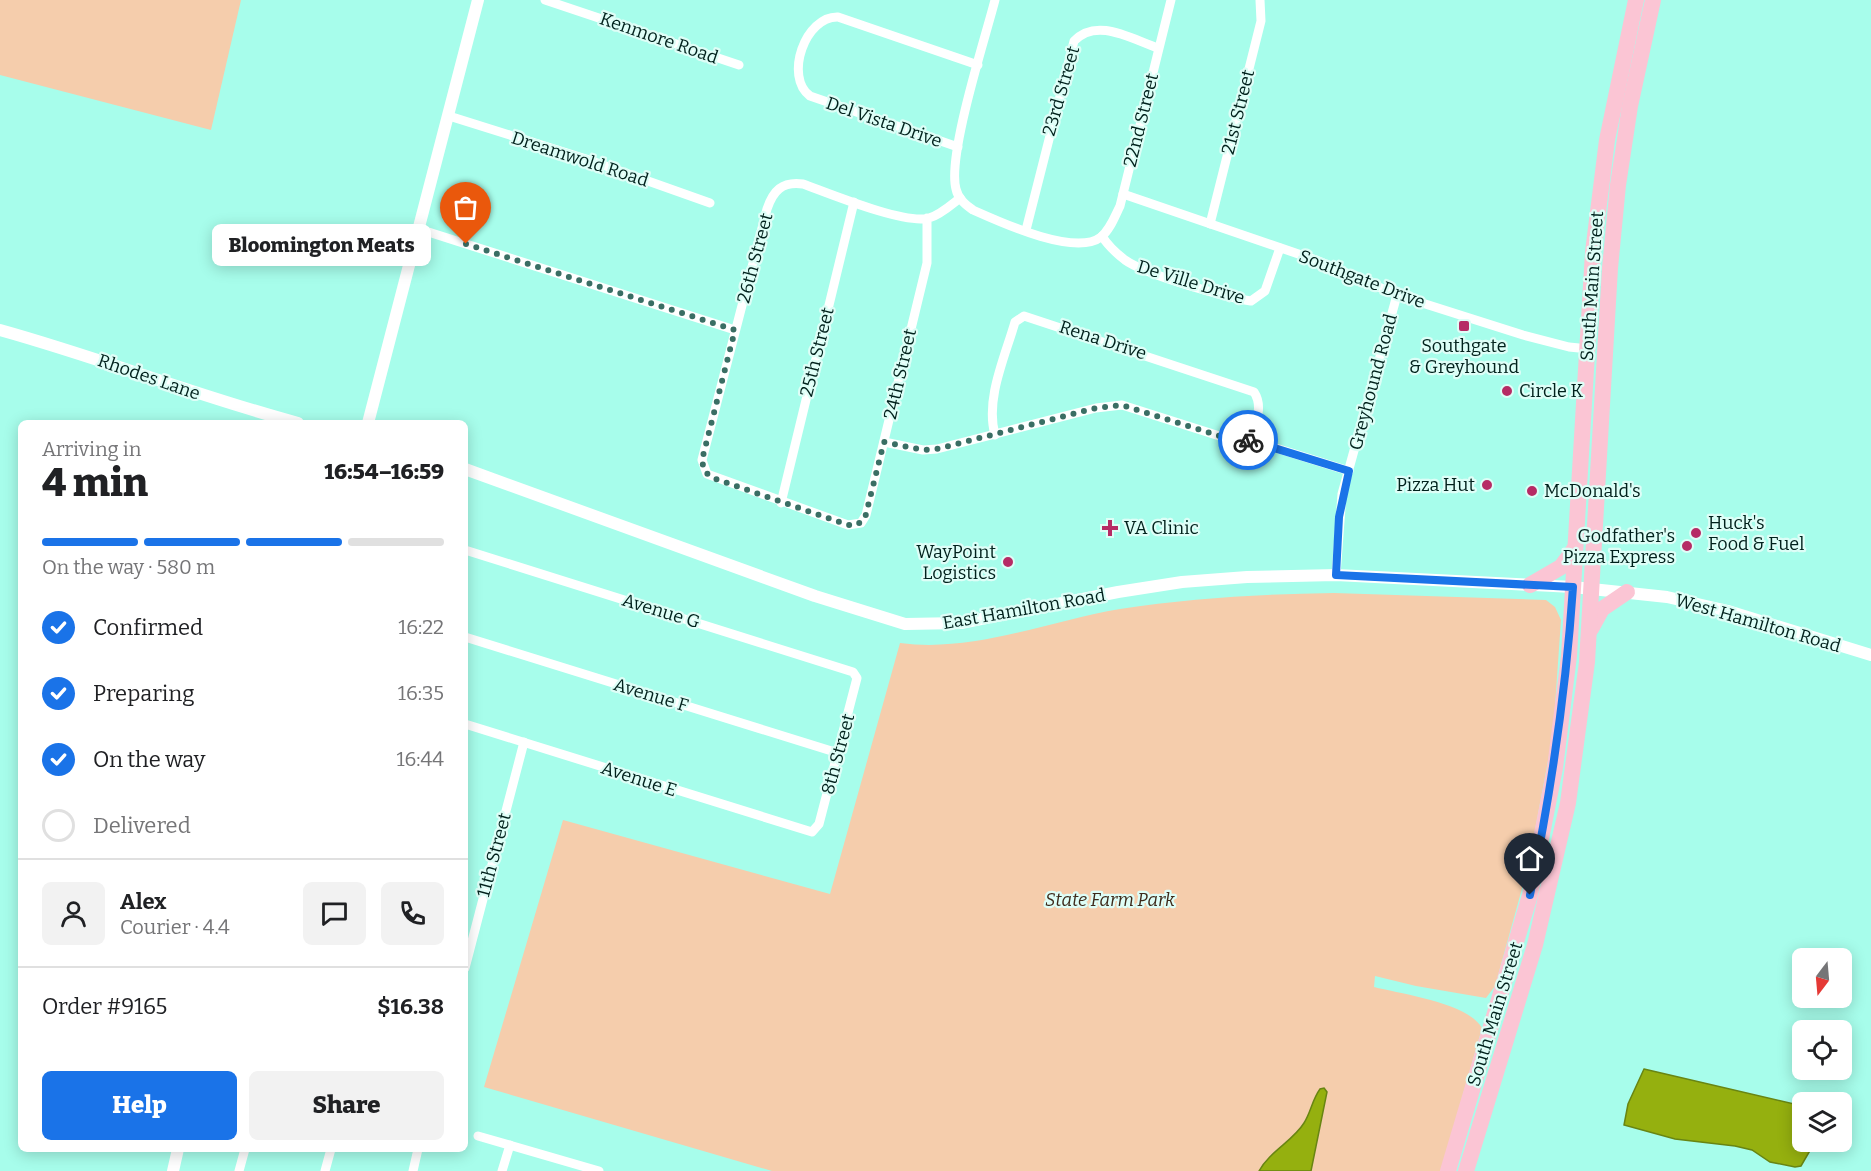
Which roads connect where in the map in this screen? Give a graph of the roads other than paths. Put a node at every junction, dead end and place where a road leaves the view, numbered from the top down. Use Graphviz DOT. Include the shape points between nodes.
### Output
graph roads {
  1 [pos="478,0"];
  2 [pos="545,0"];
  3 [pos="995,0"];
  4 [pos="1171,0"];
  5 [pos="1260,0"];
  6 [pos="1636,0"];
  7 [pos="1653,0"];
  8 [pos="1158,48"];
  9 [pos="739,65"];
  10 [pos="978,65"];
  11 [pos="449,116"];
  12 [pos="958,147"];
  13 [pos="1123,194"];
  14 [pos="960,198"];
  15 [pos="854,202"];
  16 [pos="710,203"];
  17 [pos="927,218"];
  18 [pos="1210,224"];
  19 [pos="419,229"];
  20 [pos="1026,230"];
  21 [pos="1102,236"];
  22 [pos="1280,248"];
  23 [pos="1397,295"];
  24 [pos="0,330"];
  25 [pos="735,330"];
  26 [pos="1587,349"];
  27 [pos="1605,350"];
  28 [pos="288,420"];
  29 [pos="370,420"];
  30 [pos="995,435"];
  31 [pos="1250,440"];
  32 [pos="884,442"];
  33 [pos="468,470"];
  34 [pos="1349,471"];
  35 [pos="781,502"];
  36 [pos="1575,548"];
  37 [pos="468,550"];
  38 [pos="1336,575"];
  39 [pos="1530,585"];
  40 [pos="1573,587"];
  41 [pos="1591,588"];
  42 [pos="1627,592"];
  43 [pos="1589,632"];
  44 [pos="468,638"];
  45 [pos="1871,655"];
  46 [pos="855,674"];
  47 [pos="468,725"];
  48 [pos="524,742"];
  49 [pos="838,753"];
  50 [pos="814,831"];
  51 [pos="468,957"];
  52 [pos="478,1136"];
  53 [pos="510,1145"];
  54 [pos="177,1152"];
  55 [pos="244,1152"];
  56 [pos="330,1152"];
  57 [pos="417,1152"];
  58 [pos="585,1169"];
  59 [pos="172,1171"];
  60 [pos="239,1171"];
  61 [pos="325,1171"];
  62 [pos="413,1171"];
  63 [pos="502,1171"];
  64 [pos="599,1171"];
  65 [pos="1448,1171"];
  66 [pos="1466,1171"];
  1 -- 11 [label="main road"];
  2 -- 9 [label="street, Kenmore Road"];
  3 -- 10 [label="street"];
  4 -- 8 [label="street, 22nd Street"];
  5 -- 18 [label="street, 21st Street" via="1261,21"];
  6 -- 26 [label="highway, South Main Street" via="1602,176"];
  7 -- 27 [label="highway, South Main Street" via="1619,173"];
  8 -- 13 [label="street, 22nd Street"];
  8 -- 20 [label="street, 23rd Street" via="1096,28 1074,41"];
  10 -- 12 [label="street"];
  10 -- 12 [label="street, Del Vista Drive" via="838,17 816,24 802,52 798,79 810,96"];
  11 -- 16 [label="street, Dreamwold Road"];
  11 -- 19 [label="main road"];
  12 -- 14 [label="street" via="954,173"];
  13 -- 18 [label="street, Southgate Drive"];
  13 -- 21 [label="street, 22nd Street" via="1114,219"];
  14 -- 17 [label="street"];
  14 -- 20 [label="street" via="973,210"];
  15 -- 17 [label="street" via="896,215"];
  15 -- 25 [label="street, 26th Street" via="803,184 780,187 772,195"];
  15 -- 35 [label="street, 25th Street"];
  17 -- 32 [label="street, 24th Street" via="927,263"];
  18 -- 22 [label="street, Southgate Drive"];
  19 -- 25 [label="street"];
  19 -- 29 [label="main road"];
  20 -- 21 [label="street" via="1074,244"];
  21 -- 22 [label="street, De Ville Drive" via="1127,262 1251,301 1265,291"];
  22 -- 23 [label="street, Southgate Drive"];
  23 -- 26 [label="street, Southgate Drive" via="1523,335"];
  23 -- 34 [label="street, Greyhound Road"];
  24 -- 28 [label="main road, Rhodes Lane"];
  25 -- 35 [label="street, 26th Street" via="702,460 704,471 713,478"];
  26 -- 27 [label="street, Southgate Drive"];
  26 -- 36 [label="highway, South Main Street"];
  27 -- 41 [label="highway, South Main Street"];
  30 -- 31 [label="street" via="1096,408 1122,405 1232,440"];
  30 -- 31 [label="street, Rena Drive" via="991,421 993,398 1015,322 1024,316 1254,392 1259,408"];
  30 -- 32 [label="street" via="923,450"];
  31 -- 34 [label="street"];
  32 -- 35 [label="street, 24th Street" via="866,515 857,525"];
  33 -- 38 [label="main road, East Hamilton Road" via="814,596 905,624 961,623 1182,582"];
  34 -- 38 [label="street, Greyhound Road" via="1339,517"];
  36 -- 39 [label="highway" via="1561,567"];
  36 -- 40 [label="highway, South Main Street"];
  37 -- 46 [label="street, Avenue G"];
  38 -- 39 [label="main road, East Hamilton Road"];
  39 -- 40 [label="main road, East Hamilton Road"];
  40 -- 41 [label="main road, West Hamilton Road"];
  40 -- 65 [label="highway, South Main Street" via="1557,756 1530,895"];
  41 -- 42 [label="main road, West Hamilton Road"];
  41 -- 43 [label="highway, South Main Street"];
  42 -- 43 [label="highway" via="1602,609"];
  42 -- 45 [label="main road, West Hamilton Road" via="1707,606"];
  43 -- 66 [label="highway, South Main Street" via="1572,774 1556,862 1528,969"];
  44 -- 49 [label="street, Avenue F"];
  46 -- 49 [label="street, 8th Street"];
  47 -- 48 [label="street, Avenue E"];
  48 -- 50 [label="street, Avenue E"];
  48 -- 51 [label="street, 11th Street"];
  49 -- 50 [label="street, 8th Street"];
  52 -- 53 [label="street"];
  53 -- 58 [label="street"];
  53 -- 63 [label="street"];
  54 -- 59 [label="main road"];
  55 -- 60 [label="street"];
  56 -- 61 [label="street"];
  57 -- 62 [label="street"];
  58 -- 64 [label="street"];
}
